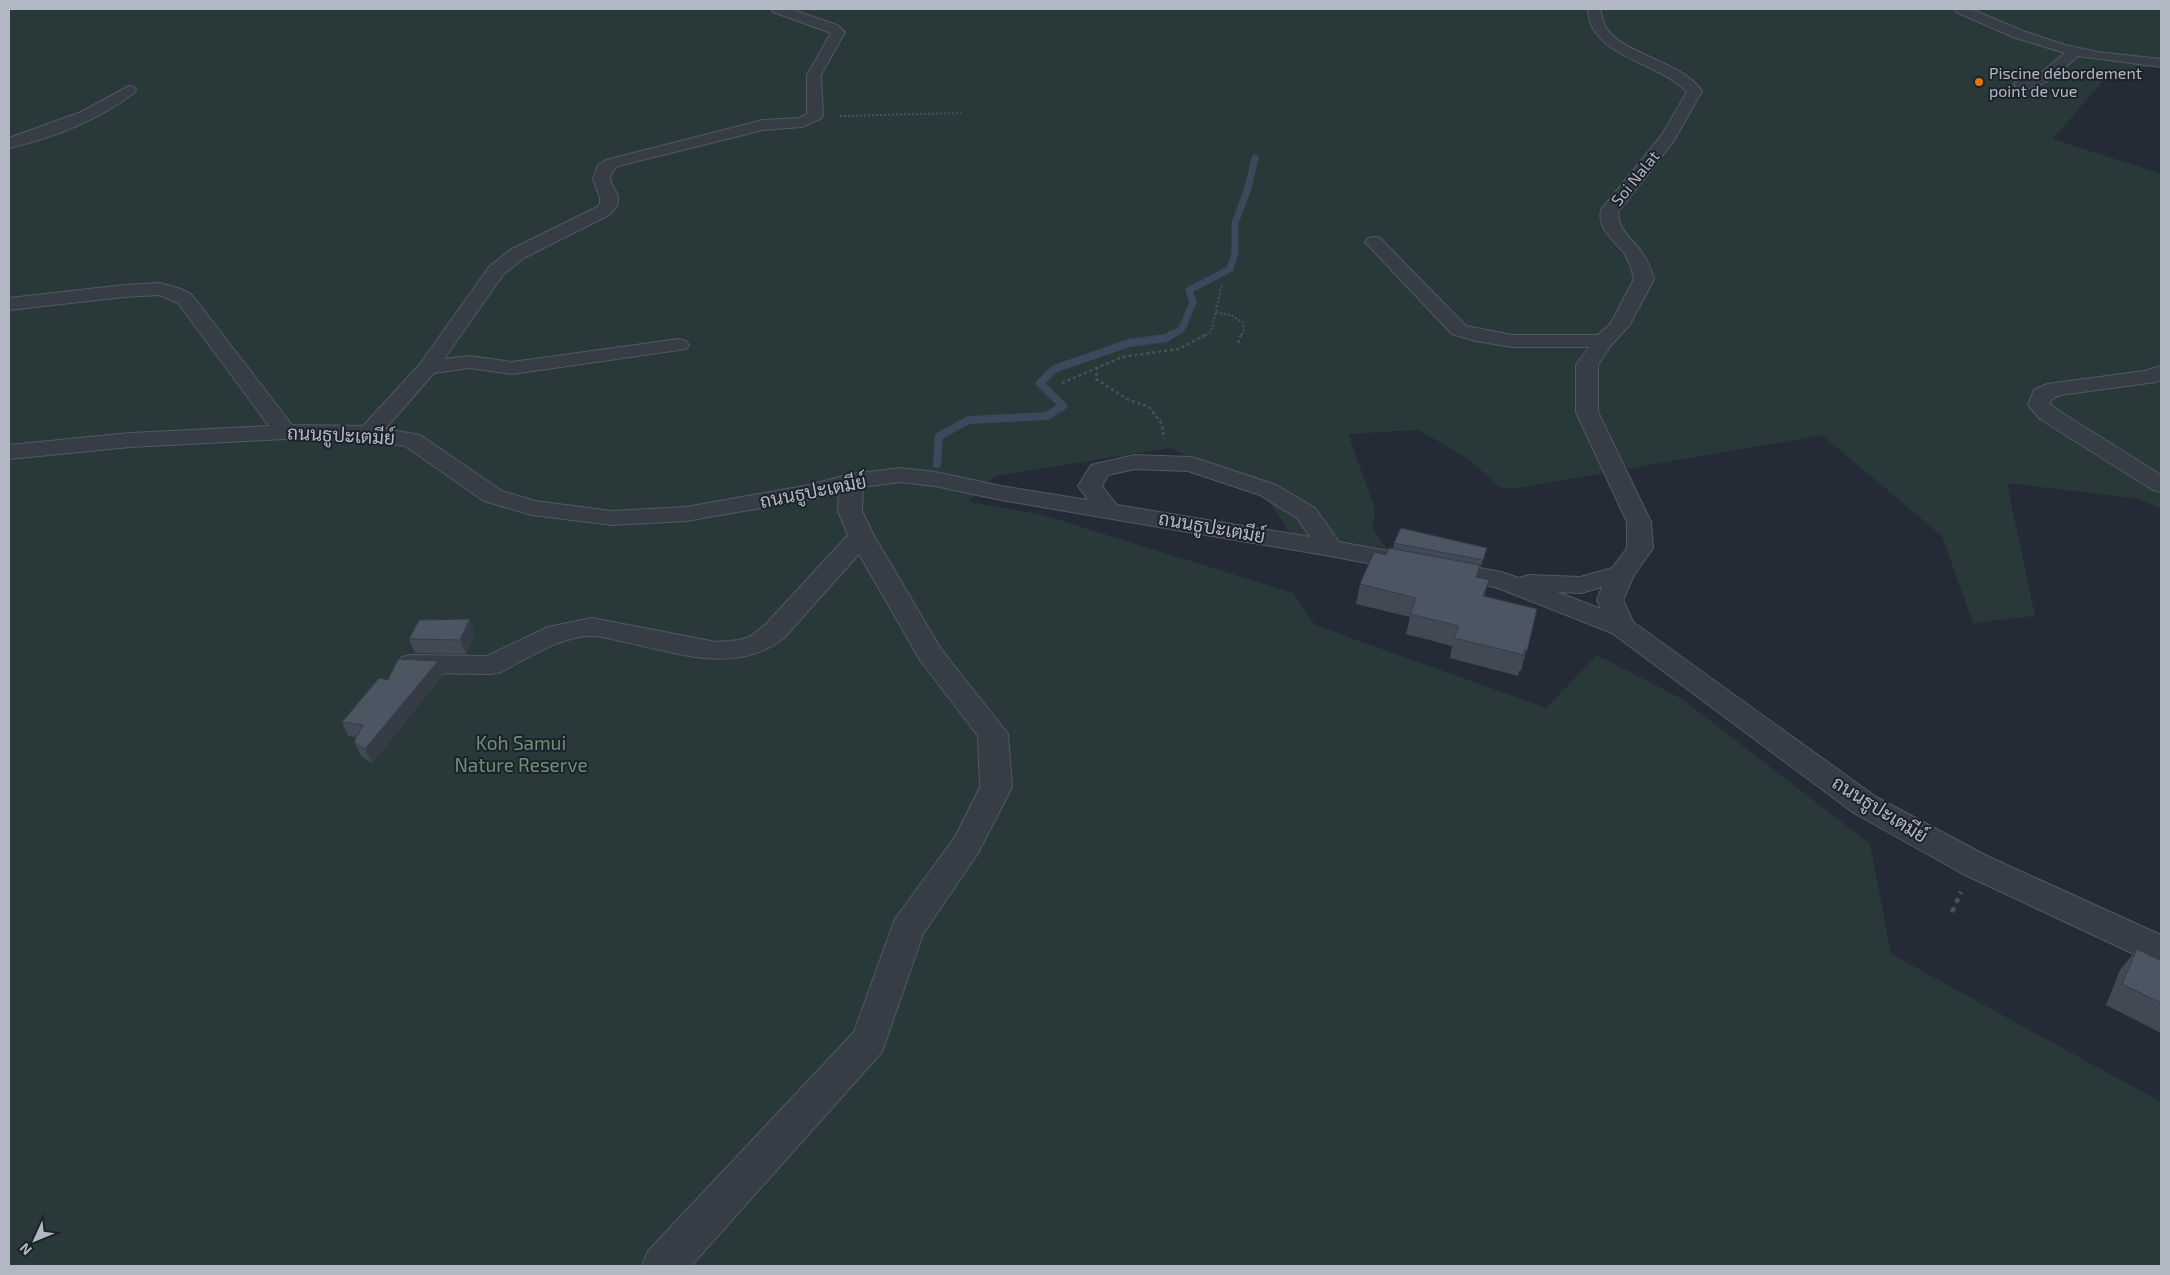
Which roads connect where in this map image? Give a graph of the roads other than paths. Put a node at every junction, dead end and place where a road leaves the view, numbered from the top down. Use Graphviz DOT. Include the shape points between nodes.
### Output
graph roads {
  1 [pos="778,9"];
  2 [pos="1594,9"];
  3 [pos="1961,9"];
  4 [pos="2074,52"];
  5 [pos="2161,63"];
  6 [pos="2021,84"];
  7 [pos="129,90"];
  8 [pos="9,143"];
  9 [pos="1374,242"];
  10 [pos="9,304"];
  11 [pos="1604,341"];
  12 [pos="679,345"];
  13 [pos="427,368"];
  14 [pos="2161,372"];
  15 [pos="285,432"];
  16 [pos="369,433"];
  17 [pos="9,452"];
  18 [pos="851,481"];
  19 [pos="2161,485"];
  20 [pos="1108,510"];
  21 [pos="861,536"];
  22 [pos="1330,548"];
  23 [pos="1621,574"];
  24 [pos="1501,580"];
  25 [pos="1622,627"];
  26 [pos="412,664"];
  27 [pos="2161,951"];
  28 [pos="663,1266"];
  1 -- 13 [label="street" via="838,32 814,75 815,116 808,121 763,125 612,163 604,169 601,179 609,204 517,254 496,271"];
  2 -- 11 [label="street, Soi Nalat" via="1600,31 1612,41 1678,75 1695,91 1651,162 1607,215 1609,224 1634,254 1644,279 1619,326"];
  3 -- 4 [label="street" via="2038,41"];
  4 -- 5 [label="street"];
  4 -- 6 [label="street" via="2040,80"];
  7 -- 8 [label="street" via="115,102 87,117"];
  9 -- 11 [label="street" via="1459,330 1478,337 1514,341"];
  10 -- 15 [label="street" via="124,291 160,289 174,293 185,299"];
  11 -- 23 [label="street, Soi Nalat" via="1587,365 1587,412 1639,522 1640,548"];
  12 -- 13 [label="street" via="512,368 470,362"];
  13 -- 16 [label="street"];
  14 -- 19 [label="street" via="2148,377 2055,389 2042,396 2040,405 2048,414"];
  15 -- 16 [label="street, ถนนธูปะเตมีย์"];
  15 -- 17 [label="street, ถนนธูปะเตมีย์" via="130,440"];
  16 -- 18 [label="street, ถนนธูปะเตมีย์" via="412,440 493,496 532,508 612,518 686,514 812,492"];
  18 -- 20 [label="street, ถนนธูปะเตมีย์" via="900,476 926,478"];
  18 -- 21 [label="street" via="850,511"];
  20 -- 22 [label="street, ถนนธูปะเตมีย์"];
  20 -- 22 [label="street" via="1090,486 1099,470 1134,462 1190,464 1268,490 1306,512"];
  21 -- 26 [label="street" via="775,631 744,649 716,651 592,627 558,633 491,665"];
  21 -- 28 [label="street" via="930,654 993,734 996,787 967,844 907,929 869,1041"];
  22 -- 24 [label="street, ถนนธูปะเตมีย์"];
  23 -- 24 [label="street" via="1581,585"];
  23 -- 25 [label="street, ถนนธูปะเตมีย์" via="1610,600"];
  24 -- 25 [label="street, ถนนธูปะเตมีย์"];
  25 -- 27 [label="street, ถนนธูปะเตมีย์" via="1865,805 1975,865"];
}
